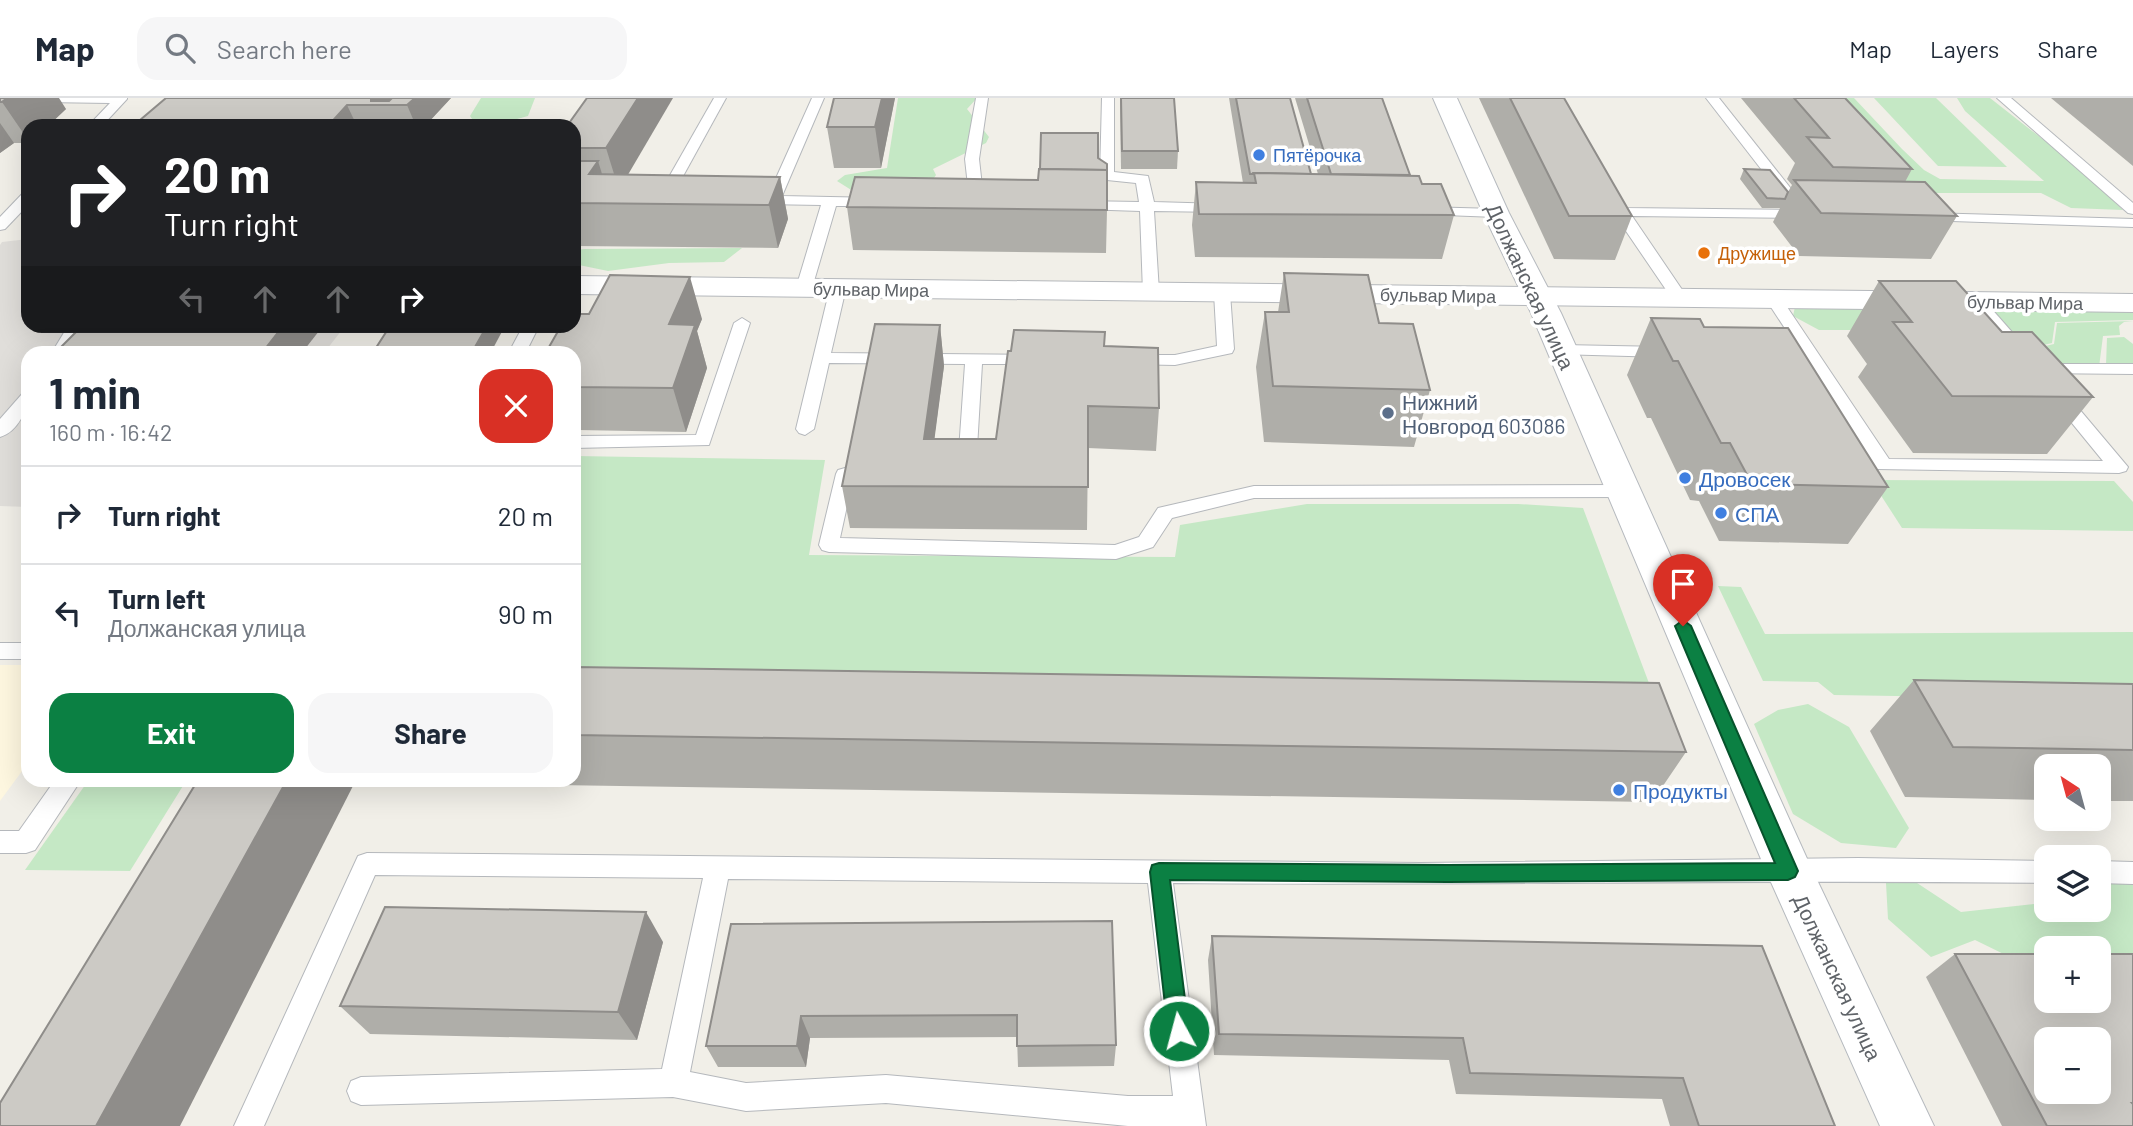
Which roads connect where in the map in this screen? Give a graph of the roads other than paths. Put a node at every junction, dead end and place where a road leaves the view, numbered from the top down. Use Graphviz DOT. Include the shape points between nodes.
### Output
graph roads {
  1 [pos="43,98"];
  2 [pos="720,98"];
  3 [pos="818,98"];
  4 [pos="982,98"];
  5 [pos="1108,98"];
  6 [pos="1445,98"];
  7 [pos="1713,98"];
  8 [pos="2003,98"];
  9 [pos="102,119"];
  10 [pos="1608,189"];
  11 [pos="664,198"];
  12 [pos="746,200"];
  13 [pos="773,200"];
  14 [pos="830,201"];
  15 [pos="897,202"];
  16 [pos="21,204"];
  17 [pos="977,204"];
  18 [pos="1069,205"];
  19 [pos="1147,207"];
  20 [pos="1240,208"];
  21 [pos="1415,211"];
  22 [pos="2133,211"];
  23 [pos="1620,212"];
  24 [pos="1496,213"];
  25 [pos="1804,214"];
  26 [pos="1829,214"];
  27 [pos="1918,217"];
  28 [pos="2133,223"];
  29 [pos="0,226"];
  30 [pos="581,285"];
  31 [pos="804,288"];
  32 [pos="838,288"];
  33 [pos="1152,292"];
  34 [pos="1222,293"];
  35 [pos="1537,295"];
  36 [pos="1679,296"];
  37 [pos="1773,298"];
  38 [pos="1976,301"];
  39 [pos="2133,303"];
  40 [pos="742,323"];
  41 [pos="1562,350"];
  42 [pos="1681,352"];
  43 [pos="822,358"];
  44 [pos="974,359"];
  45 [pos="1054,359"];
  46 [pos="1121,360"];
  47 [pos="2035,369"];
  48 [pos="2133,369"];
  49 [pos="21,406"];
  50 [pos="805,429"];
  51 [pos="0,431"];
  52 [pos="581,442"];
  53 [pos="967,466"];
  54 [pos="845,474"];
  55 [pos="1624,491"];
  56 [pos="0,651"];
  57 [pos="21,651"];
  58 [pos="64,787"];
  59 [pos="0,842"];
  60 [pos="718,868"];
  61 [pos="1788,871"];
  62 [pos="1159,872"];
  63 [pos="2034,872"];
  64 [pos="2111,872"];
  65 [pos="2133,873"];
  66 [pos="673,1083"];
  67 [pos="361,1091"];
  68 [pos="1190,1118"];
  69 [pos="249,1126"];
  70 [pos="1907,1126"];
  1 -- 9 [label="lane" via="121,99"];
  2 -- 11 [label="lane"];
  3 -- 13 [label="lane"];
  4 -- 17 [label="lane" via="972,159"];
  5 -- 19 [label="lane" via="1107,176 1143,179"];
  6 -- 24 [label="street, Должанская улица"];
  7 -- 25 [label="lane"];
  8 -- 22 [label="lane"];
  10 -- 23 [label="lane"];
  12 -- 13 [label="lane"];
  13 -- 14 [label="lane"];
  14 -- 15 [label="lane"];
  14 -- 31 [label="lane"];
  16 -- 29 [label="lane"];
  18 -- 19 [label="lane"];
  19 -- 20 [label="lane"];
  19 -- 33 [label="lane"];
  21 -- 24 [label="lane"];
  23 -- 25 [label="lane"];
  23 -- 36 [label="lane"];
  24 -- 35 [label="street, Должанская улица"];
  25 -- 26 [label="lane"];
  27 -- 28 [label="lane"];
  30 -- 31 [label="street, бульвар Мира"];
  31 -- 32 [label="street, бульвар Мира"];
  32 -- 33 [label="street, бульвар Мира"];
  32 -- 43 [label="lane"];
  33 -- 34 [label="street, бульвар Мира"];
  34 -- 35 [label="street, бульвар Мира"];
  34 -- 46 [label="lane" via="1226,349 1175,360"];
  35 -- 36 [label="street, бульвар Мира"];
  35 -- 41 [label="street, Должанская улица"];
  36 -- 37 [label="street, бульвар Мира"];
  37 -- 38 [label="street, бульвар Мира"];
  37 -- 47 [label="lane" via="1884,465 2119,467"];
  38 -- 39 [label="street, бульвар Мира"];
  38 -- 47 [label="lane"];
  40 -- 52 [label="lane" via="703,441"];
  41 -- 42 [label="lane"];
  41 -- 55 [label="street, Должанская улица"];
  43 -- 44 [label="lane"];
  43 -- 50 [label="lane"];
  44 -- 45 [label="lane"];
  44 -- 53 [label="lane"];
  47 -- 48 [label="lane"];
  49 -- 51 [label="lane"];
  54 -- 55 [label="lane" via="829,545 1116,552 1146,542 1165,513 1254,492"];
  55 -- 61 [label="street, Должанская улица"];
  56 -- 57 [label="lane"];
  58 -- 59 [label="lane" via="26,842"];
  60 -- 62 [label="lane"];
  60 -- 66 [label="lane"];
  60 -- 69 [label="lane" via="366,864"];
  61 -- 62 [label="lane"];
  61 -- 63 [label="lane"];
  61 -- 70 [label="street, Должанская улица"];
  62 -- 68 [label="lane"];
  64 -- 65 [label="lane"];
  66 -- 67 [label="lane"];
  66 -- 68 [label="lane" via="746,1097 886,1089"];
}
